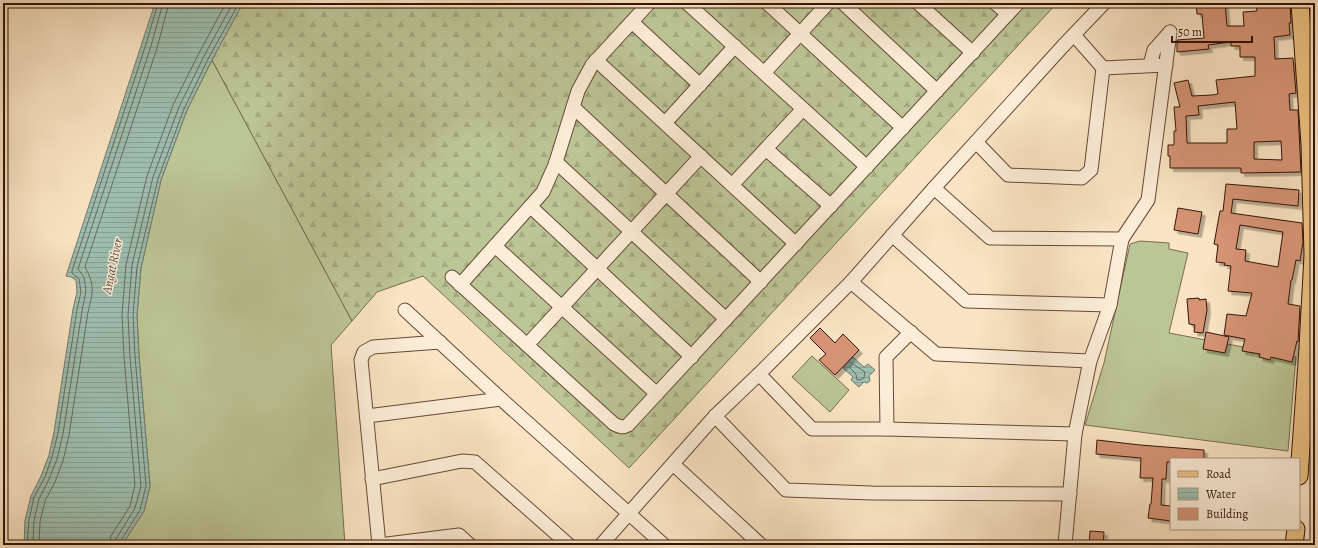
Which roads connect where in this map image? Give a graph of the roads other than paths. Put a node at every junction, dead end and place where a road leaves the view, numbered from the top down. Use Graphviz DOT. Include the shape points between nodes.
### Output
graph roads {
  1 [pos="649,3"];
  2 [pos="687,3"];
  3 [pos="767,3"];
  4 [pos="828,3"];
  5 [pos="843,3"];
  6 [pos="918,3"];
  7 [pos="995,3"];
  8 [pos="1018,3"];
  9 [pos="1104,3"];
  10 [pos="1300,3"];
  11 [pos="1008,14"];
  12 [pos="632,22"];
  13 [pos="800,33"];
  14 [pos="1074,35"];
  15 [pos="735,46"];
  16 [pos="973,52"];
  17 [pos="596,60"];
  18 [pos="1150,65"];
  19 [pos="1166,65"];
  20 [pos="1103,68"];
  21 [pos="764,73"];
  22 [pos="700,85"];
  23 [pos="937,91"];
  24 [pos="573,107"];
  25 [pos="803,109"];
  26 [pos="665,123"];
  27 [pos="903,128"];
  28 [pos="976,142"];
  29 [pos="766,149"];
  30 [pos="701,156"];
  31 [pos="556,162"];
  32 [pos="867,166"];
  33 [pos="732,185"];
  34 [pos="934,188"];
  35 [pos="666,194"];
  36 [pos="831,206"];
  37 [pos="531,207"];
  38 [pos="632,232"];
  39 [pos="892,235"];
  40 [pos="1122,239"];
  41 [pos="796,244"];
  42 [pos="495,246"];
  43 [pos="597,269"];
  44 [pos="761,282"];
  45 [pos="851,282"];
  46 [pos="1313,294"];
  47 [pos="1110,305"];
  48 [pos="562,307"];
  49 [pos="406,310"];
  50 [pos="726,319"];
  51 [pos="911,332"];
  52 [pos="440,342"];
  53 [pos="527,345"];
  54 [pos="692,357"];
  55 [pos="1090,361"];
  56 [pos="759,374"];
  57 [pos="657,394"];
  58 [pos="501,398"];
  59 [pos="367,416"];
  60 [pos="715,416"];
  61 [pos="887,428"];
  62 [pos="1075,434"];
  63 [pos="1300,463"];
  64 [pos="672,464"];
  65 [pos="372,478"];
  66 [pos="1070,494"];
  67 [pos="628,513"];
  68 [pos="1296,530"];
  69 [pos="379,545"];
  70 [pos="470,545"];
  71 [pos="569,545"];
  72 [pos="601,545"];
  73 [pos="664,545"];
  74 [pos="761,545"];
  75 [pos="1065,545"];
  76 [pos="1294,545"];
  1 -- 12 [label="street"];
  2 -- 15 [label="street"];
  3 -- 13 [label="street"];
  4 -- 13 [label="street"];
  5 -- 23 [label="street"];
  6 -- 16 [label="street"];
  7 -- 11 [label="street"];
  8 -- 11 [label="street"];
  9 -- 14 [label="street"];
  10 -- 46 [label="main road" via="1310,144"];
  11 -- 16 [label="street"];
  12 -- 17 [label="street"];
  12 -- 22 [label="street"];
  13 -- 21 [label="street"];
  13 -- 27 [label="street"];
  14 -- 20 [label="street"];
  14 -- 28 [label="street"];
  15 -- 21 [label="street"];
  15 -- 22 [label="street"];
  16 -- 23 [label="street"];
  17 -- 24 [label="street" via="583,81"];
  17 -- 26 [label="street"];
  18 -- 19 [label="street"];
  18 -- 19 [label="street" via="1154,50 1170,32"];
  18 -- 20 [label="street"];
  19 -- 40 [label="street" via="1148,200"];
  20 -- 28 [label="street" via="1091,170 1082,178 1008,175"];
  21 -- 25 [label="street"];
  22 -- 26 [label="street"];
  23 -- 27 [label="street"];
  24 -- 31 [label="street"];
  24 -- 35 [label="street"];
  25 -- 29 [label="street"];
  25 -- 32 [label="street"];
  26 -- 30 [label="street"];
  27 -- 32 [label="street"];
  28 -- 34 [label="street"];
  29 -- 33 [label="street"];
  29 -- 36 [label="street"];
  30 -- 33 [label="street"];
  30 -- 35 [label="street"];
  31 -- 37 [label="street" via="543,192"];
  31 -- 38 [label="street"];
  32 -- 36 [label="street"];
  33 -- 41 [label="street"];
  34 -- 39 [label="street"];
  34 -- 40 [label="street" via="990,238"];
  35 -- 38 [label="street"];
  35 -- 44 [label="street"];
  36 -- 41 [label="street"];
  37 -- 42 [label="street"];
  37 -- 43 [label="street"];
  38 -- 43 [label="street"];
  38 -- 50 [label="street"];
  39 -- 45 [label="street"];
  39 -- 47 [label="street" via="966,301"];
  40 -- 47 [label="street"];
  41 -- 44 [label="street"];
  42 -- 48 [label="street"];
  42 -- 53 [label="street" via="456,281"];
  43 -- 48 [label="street"];
  43 -- 54 [label="street"];
  44 -- 50 [label="street"];
  45 -- 51 [label="street"];
  45 -- 56 [label="street"];
  46 -- 63 [label="main road"];
  47 -- 55 [label="street"];
  48 -- 53 [label="street"];
  48 -- 57 [label="street"];
  49 -- 52 [label="street"];
  50 -- 54 [label="street"];
  51 -- 55 [label="street" via="936,354"];
  51 -- 61 [label="street" via="886,357"];
  52 -- 58 [label="street"];
  52 -- 59 [label="street" via="373,347 364,352 361,360"];
  53 -- 57 [label="street" via="622,428 628,425"];
  54 -- 57 [label="street"];
  55 -- 62 [label="street"];
  56 -- 60 [label="street"];
  56 -- 61 [label="street" via="812,428"];
  58 -- 59 [label="street"];
  58 -- 67 [label="street"];
  59 -- 65 [label="street"];
  60 -- 64 [label="street"];
  60 -- 66 [label="street" via="786,490"];
  61 -- 62 [label="street"];
  62 -- 66 [label="street"];
  64 -- 67 [label="street"];
  64 -- 74 [label="street"];
  65 -- 69 [label="street"];
  65 -- 71 [label="street" via="462,461 475,462"];
  66 -- 75 [label="street"];
  67 -- 72 [label="street"];
  67 -- 73 [label="street"];
  68 -- 76 [label="main road"];
  69 -- 70 [label="street" via="459,535"];
}
